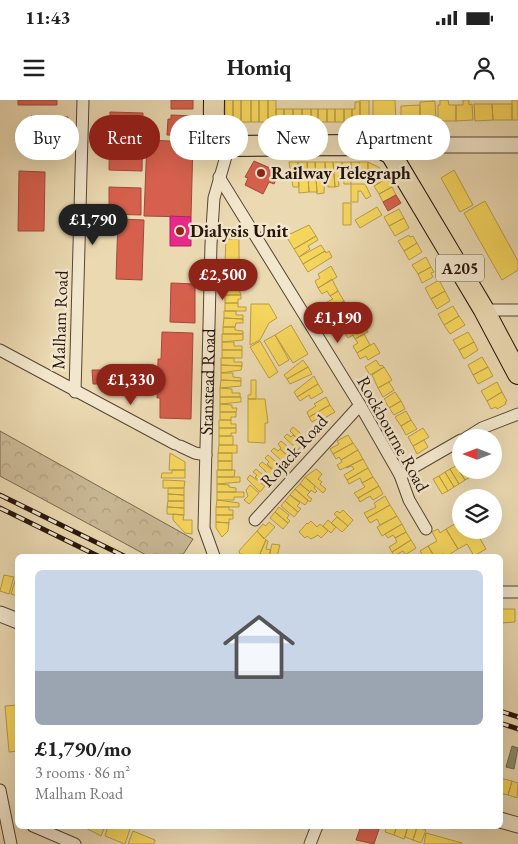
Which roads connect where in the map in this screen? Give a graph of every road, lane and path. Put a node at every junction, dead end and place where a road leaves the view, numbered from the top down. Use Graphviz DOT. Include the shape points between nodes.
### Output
graph roads {
  1 [pos="83,100"];
  2 [pos="214,100"];
  3 [pos="214,115"];
  4 [pos="248,143"];
  5 [pos="338,144"];
  6 [pos="450,145"];
  7 [pos="518,145"];
  8 [pos="221,160"];
  9 [pos="395,160"];
  10 [pos="219,177"];
  11 [pos="484,310"];
  12 [pos="518,310"];
  13 [pos="0,350"];
  14 [pos="518,374"];
  15 [pos="75,392"];
  16 [pos="360,405"];
  17 [pos="518,414"];
  18 [pos="480,429"];
  19 [pos="452,445"];
  20 [pos="206,455"];
  21 [pos="400,475"];
  22 [pos="255,520"];
  23 [pos="426,529"];
  24 [pos="213,554"];
  25 [pos="503,592"];
  26 [pos="518,592"];
  27 [pos="0,614"];
  28 [pos="15,620"];
  29 [pos="0,790"];
  30 [pos="12,821"];
  31 [pos="503,821"];
  32 [pos="518,825"];
  33 [pos="40,829"];
  34 [pos="317,829"];
  35 [pos="10,844"];
  36 [pos="75,844"];
  37 [pos="310,844"];
  1 -- 15 [label="street, Malham Road"];
  2 -- 3 [label="highway, Stanstead Road"];
  4 -- 5 [label="highway"];
  6 -- 7 [label="street"];
  8 -- 10 [label="street, Stanstead Road"];
  9 -- 11 [label="highway, A205"];
  10 -- 16 [label="street, Rockbourne Road"];
  10 -- 20 [label="street, Stanstead Road" via="211,244"];
  11 -- 12 [label="street"];
  11 -- 14 [label="highway, A205"];
  13 -- 15 [label="street"];
  15 -- 20 [label="street" via="177,445"];
  16 -- 21 [label="street, Rockbourne Road"];
  16 -- 22 [label="street, Rojack Road"];
  17 -- 18 [label="street"];
  19 -- 21 [label="street"];
  20 -- 24 [label="street, Stanstead Road" via="204,528"];
  21 -- 23 [label="street, Rockbourne Road" via="409,500"];
  25 -- 26 [label="street"];
  27 -- 28 [label="street"];
  29 -- 30 [label="street"];
  30 -- 35 [label="street"];
  31 -- 32 [label="street"];
  33 -- 36 [label="street"];
  34 -- 37 [label="street"];
}
